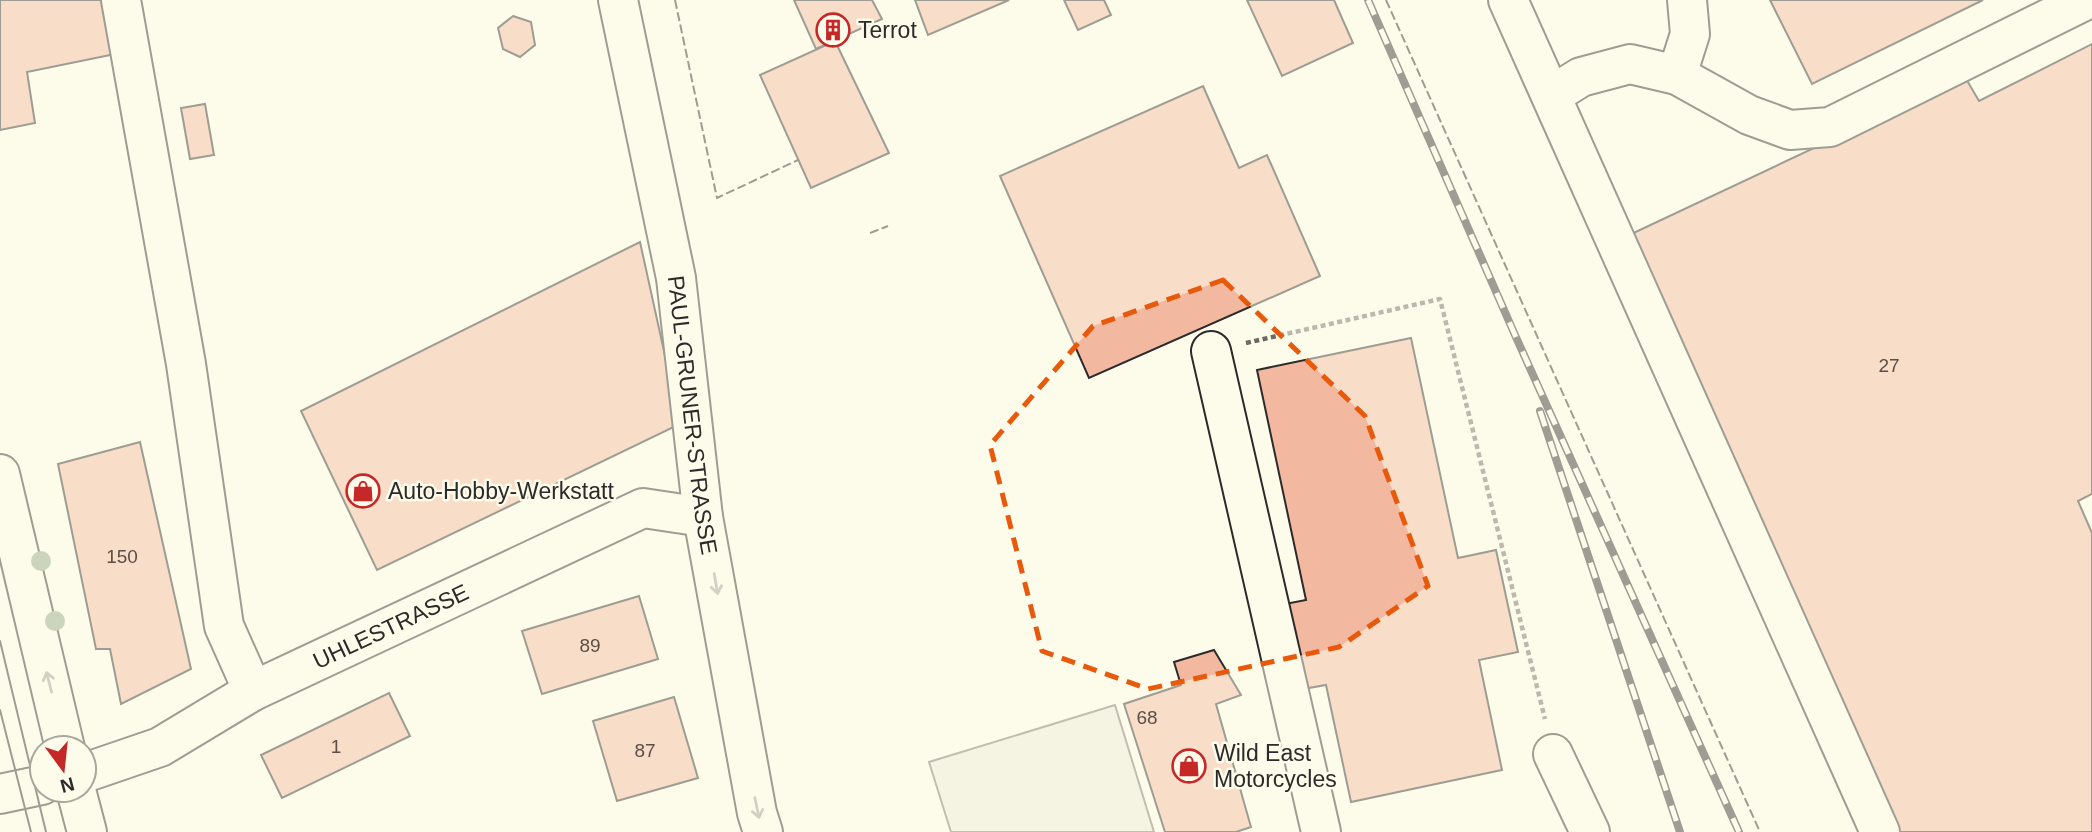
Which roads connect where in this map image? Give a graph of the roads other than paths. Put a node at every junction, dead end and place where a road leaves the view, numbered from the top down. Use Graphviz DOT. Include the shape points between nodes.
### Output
graph roads {
  1 [pos="121,0"];
  2 [pos="618,0"];
  3 [pos="1508,0"];
  4 [pos="1687,0"];
  5 [pos="2086,0"];
  6 [pos="1677,75"];
  7 [pos="1552,95"];
  8 [pos="1211,351"];
  9 [pos="0,474"];
  10 [pos="704,517"];
  11 [pos="253,691"];
  12 [pos="62,734"];
  13 [pos="1553,754"];
  14 [pos="98,768"];
  15 [pos="28,788"];
  16 [pos="0,794"];
  17 [pos="80,804"];
  18 [pos="87,832"];
  19 [pos="762,832"];
  20 [pos="1321,832"];
  21 [pos="1590,832"];
  22 [pos="1880,832"];
  1 -- 11 [label="street" via="186,364 224,626"];
  2 -- 10 [label="street, PAUL-GRUNER-STRASSE" via="676,278"];
  3 -- 7 [label="street"];
  4 -- 6 [label="street" via="1690,34"];
  5 -- 6 [label="street" via="1830,127 1790,130 1749,115"];
  6 -- 7 [label="street" via="1630,64 1581,77"];
  7 -- 22 [label="street"];
  8 -- 20 [label="street"];
  12 -- 9 [label="street, one-way"];
  10 -- 11 [label="street, UHLESTRASSE" via="643,508"];
  10 -- 19 [label="street, PAUL-GRUNER-STRASSE, one-way"];
  11 -- 14 [label="street, UHLESTRASSE" via="160,747"];
  13 -- 21 [label="street"];
  15 -- 16 [label="street"];
  17 -- 18 [label="street"];
}
